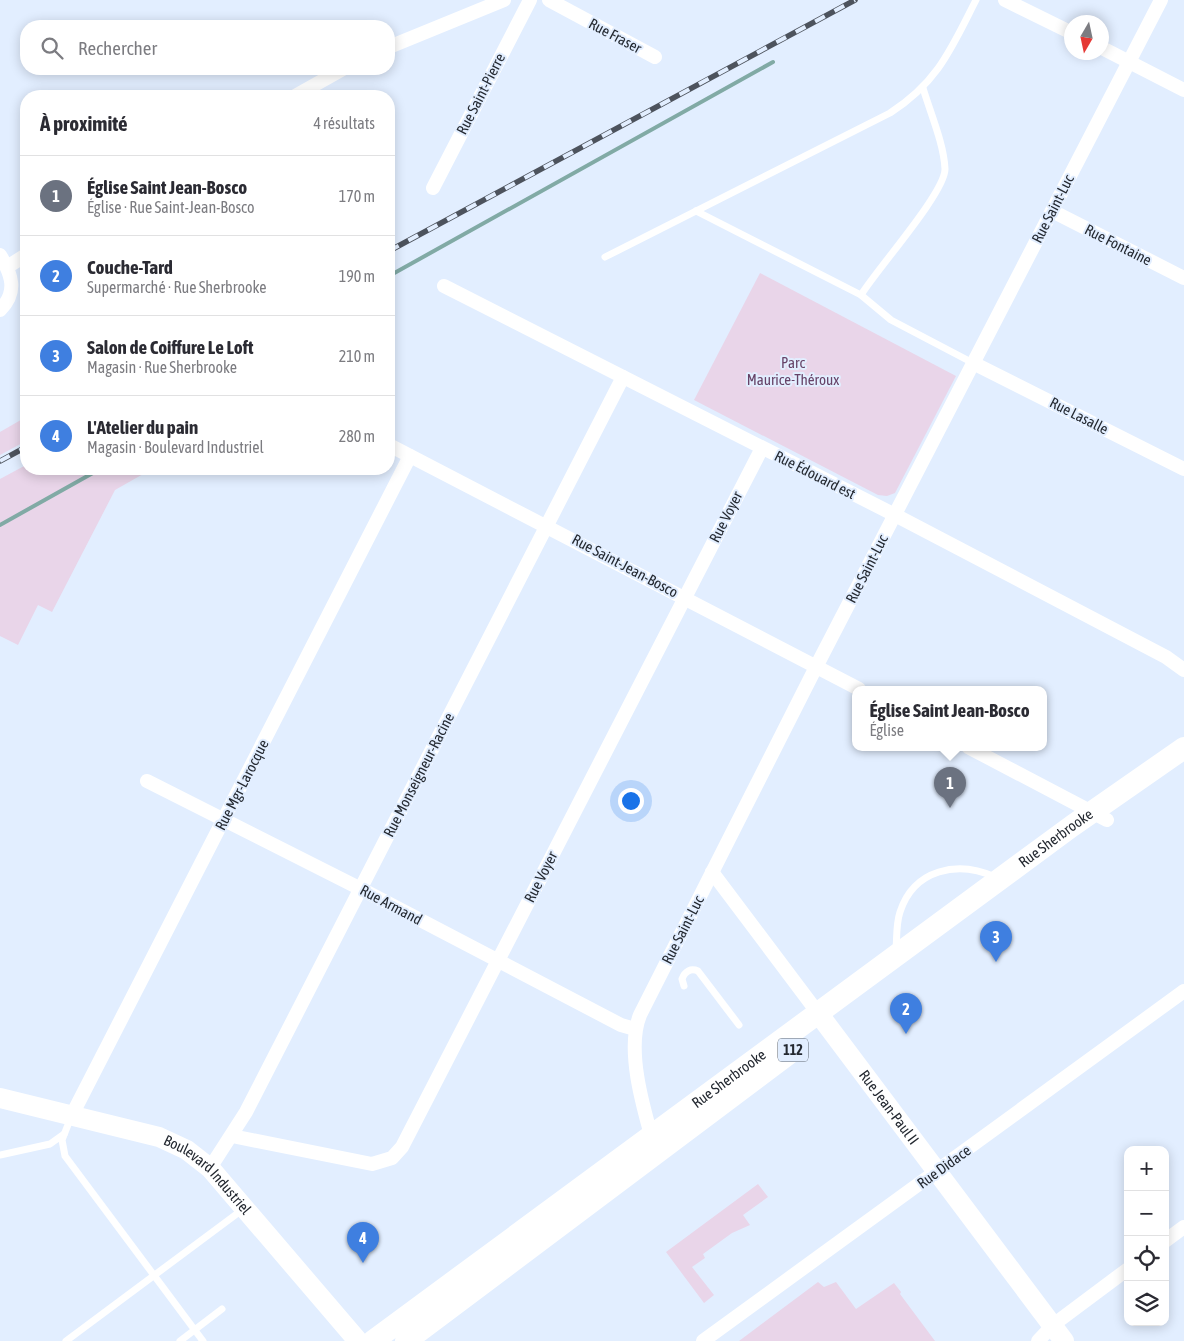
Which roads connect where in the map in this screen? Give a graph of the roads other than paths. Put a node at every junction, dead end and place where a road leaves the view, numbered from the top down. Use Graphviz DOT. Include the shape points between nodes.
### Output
graph roads {
  1 [pos="504,0"];
  2 [pos="530,0"];
  3 [pos="549,0"];
  4 [pos="976,0"];
  5 [pos="1004,0"];
  6 [pos="1161,0"];
  7 [pos="1064,29"];
  8 [pos="395,44"];
  9 [pos="1109,52"];
  10 [pos="655,57"];
  11 [pos="1129,62"];
  12 [pos="332,75"];
  13 [pos="924,88"];
  14 [pos="306,90"];
  15 [pos="1184,90"];
  16 [pos="433,188"];
  17 [pos="696,211"];
  18 [pos="1052,211"];
  19 [pos="20,257"];
  20 [pos="605,257"];
  21 [pos="3,261"];
  22 [pos="1184,278"];
  23 [pos="444,286"];
  24 [pos="861,295"];
  25 [pos="0,310"];
  26 [pos="973,363"];
  27 [pos="623,377"];
  28 [pos="395,448"];
  29 [pos="762,448"];
  30 [pos="410,456"];
  31 [pos="1184,469"];
  32 [pos="895,515"];
  33 [pos="546,525"];
  34 [pos="685,597"];
  35 [pos="816,667"];
  36 [pos="1184,670"];
  37 [pos="853,686"];
  38 [pos="1184,748"];
  39 [pos="976,751"];
  40 [pos="1184,763"];
  41 [pos="146,781"];
  42 [pos="1099,816"];
  43 [pos="224,820"];
  44 [pos="712,872"];
  45 [pos="999,880"];
  46 [pos="362,889"];
  47 [pos="895,956"];
  48 [pos="497,961"];
  49 [pos="684,986"];
  50 [pos="1184,991"];
  51 [pos="822,1019"];
  52 [pos="739,1025"];
  53 [pos="635,1029"];
  54 [pos="0,1098"];
  55 [pos="72,1115"];
  56 [pos="64,1134"];
  57 [pos="232,1136"];
  58 [pos="653,1144"];
  59 [pos="0,1155"];
  60 [pos="210,1168"];
  61 [pos="937,1172"];
  62 [pos="244,1208"];
  63 [pos="1184,1227"];
  64 [pos="1169,1238"];
  65 [pos="1124,1273"];
  66 [pos="154,1275"];
  67 [pos="222,1309"];
  68 [pos="195,1330"];
  69 [pos="1059,1333"];
  70 [pos="66,1341"];
  71 [pos="180,1341"];
  72 [pos="203,1341"];
  73 [pos="358,1341"];
  74 [pos="373,1341"];
  75 [pos="406,1341"];
  76 [pos="703,1341"];
  77 [pos="1038,1341"];
  1 -- 8 [label="street"];
  2 -- 16 [label="street, Rue Saint-Pierre"];
  3 -- 10 [label="street, Rue Fraser"];
  4 -- 13 [label="lane" via="949,54"];
  5 -- 7 [label="street"];
  6 -- 11 [label="street, Rue Saint-Luc"];
  9 -- 11 [label="street"];
  11 -- 15 [label="street"];
  11 -- 18 [label="street, Rue Saint-Luc"];
  12 -- 14 [label="street"];
  13 -- 17 [label="lane" via="890,113"];
  13 -- 24 [label="lane" via="943,158 943,178 897,248"];
  17 -- 20 [label="lane"];
  17 -- 24 [label="lane"];
  18 -- 22 [label="street, Rue Fontaine"];
  18 -- 26 [label="street, Rue Saint-Luc"];
  19 -- 21 [label="street"];
  21 -- 25 [label="street" via="11,276 11,291"];
  23 -- 27 [label="street, Rue Édouard est"];
  24 -- 26 [label="lane" via="898,324"];
  26 -- 31 [label="street, Rue Lasalle"];
  26 -- 32 [label="street, Rue Saint-Luc"];
  27 -- 29 [label="street, Rue Édouard est"];
  27 -- 33 [label="street, Rue Monseigneur-Racine"];
  28 -- 30 [label="street, Rue Saint-Jean-Bosco"];
  29 -- 32 [label="street, Rue Édouard est"];
  29 -- 34 [label="street, Rue Voyer"];
  30 -- 33 [label="street, Rue Saint-Jean-Bosco"];
  30 -- 43 [label="street, Rue Mgr-Larocque"];
  32 -- 35 [label="street, Rue Saint-Luc"];
  32 -- 36 [label="street, Rue Édouard est" via="1166,657"];
  33 -- 34 [label="street, Rue Saint-Jean-Bosco"];
  33 -- 46 [label="street, Rue Monseigneur-Racine"];
  34 -- 35 [label="street, Rue Saint-Jean-Bosco"];
  34 -- 48 [label="street, Rue Voyer"];
  35 -- 37 [label="street, Rue Saint-Jean-Bosco"];
  35 -- 44 [label="street, Rue Saint-Luc"];
  38 -- 42 [label="main road, Rue Sherbrooke / 112"];
  39 -- 42 [label="street"];
  40 -- 42 [label="main road, Rue Sherbrooke / 112"];
  41 -- 43 [label="street, Rue Armand"];
  42 -- 45 [label="main road, Rue Sherbrooke / 112"];
  42 -- 51 [label="main road, Rue Sherbrooke / 112"];
  43 -- 46 [label="street, Rue Armand"];
  43 -- 55 [label="street, Rue Mgr-Larocque"];
  44 -- 51 [label="street, Rue Jean-Paul II"];
  44 -- 53 [label="street, Rue Saint-Luc"];
  45 -- 47 [label="main road, Rue Sherbrooke / 112"];
  45 -- 47 [label="lane" via="974,869 955,868 937,872 921,882 908,895 900,912"];
  46 -- 48 [label="street, Rue Armand"];
  46 -- 57 [label="street, Rue Monseigneur-Racine"];
  47 -- 51 [label="main road, Rue Sherbrooke / 112"];
  48 -- 53 [label="street, Rue Armand"];
  48 -- 57 [label="street, Rue Voyer" via="408,1136 392,1158 379,1164 361,1163"];
  49 -- 52 [label="lane" via="682,979 686,972 698,971"];
  50 -- 61 [label="street, Rue Didace"];
  51 -- 58 [label="main road, Rue Sherbrooke / 112"];
  51 -- 61 [label="street, Rue Jean-Paul II"];
  53 -- 58 [label="street, Rue Saint-Luc" via="634,1054"];
  54 -- 55 [label="street, Boulevard Industriel"];
  55 -- 56 [label="lane"];
  55 -- 60 [label="street, Boulevard Industriel" via="169,1141 192,1153"];
  56 -- 59 [label="lane" via="50,1144"];
  56 -- 66 [label="lane" via="65,1156"];
  57 -- 60 [label="street, Rue Monseigneur-Racine"];
  58 -- 74 [label="main road, Rue Sherbrooke / 112"];
  58 -- 75 [label="main road, Rue Sherbrooke / 112"];
  60 -- 62 [label="street, Boulevard Industriel"];
  61 -- 69 [label="street, Rue Jean-Paul II"];
  61 -- 76 [label="street, Rue Didace"];
  62 -- 66 [label="lane"];
  62 -- 73 [label="street, Boulevard Industriel"];
  63 -- 64 [label="street"];
  65 -- 69 [label="street"];
  66 -- 68 [label="lane"];
  66 -- 70 [label="lane"];
  67 -- 68 [label="lane"];
  68 -- 71 [label="lane"];
  68 -- 72 [label="lane"];
  69 -- 77 [label="street"];
}
